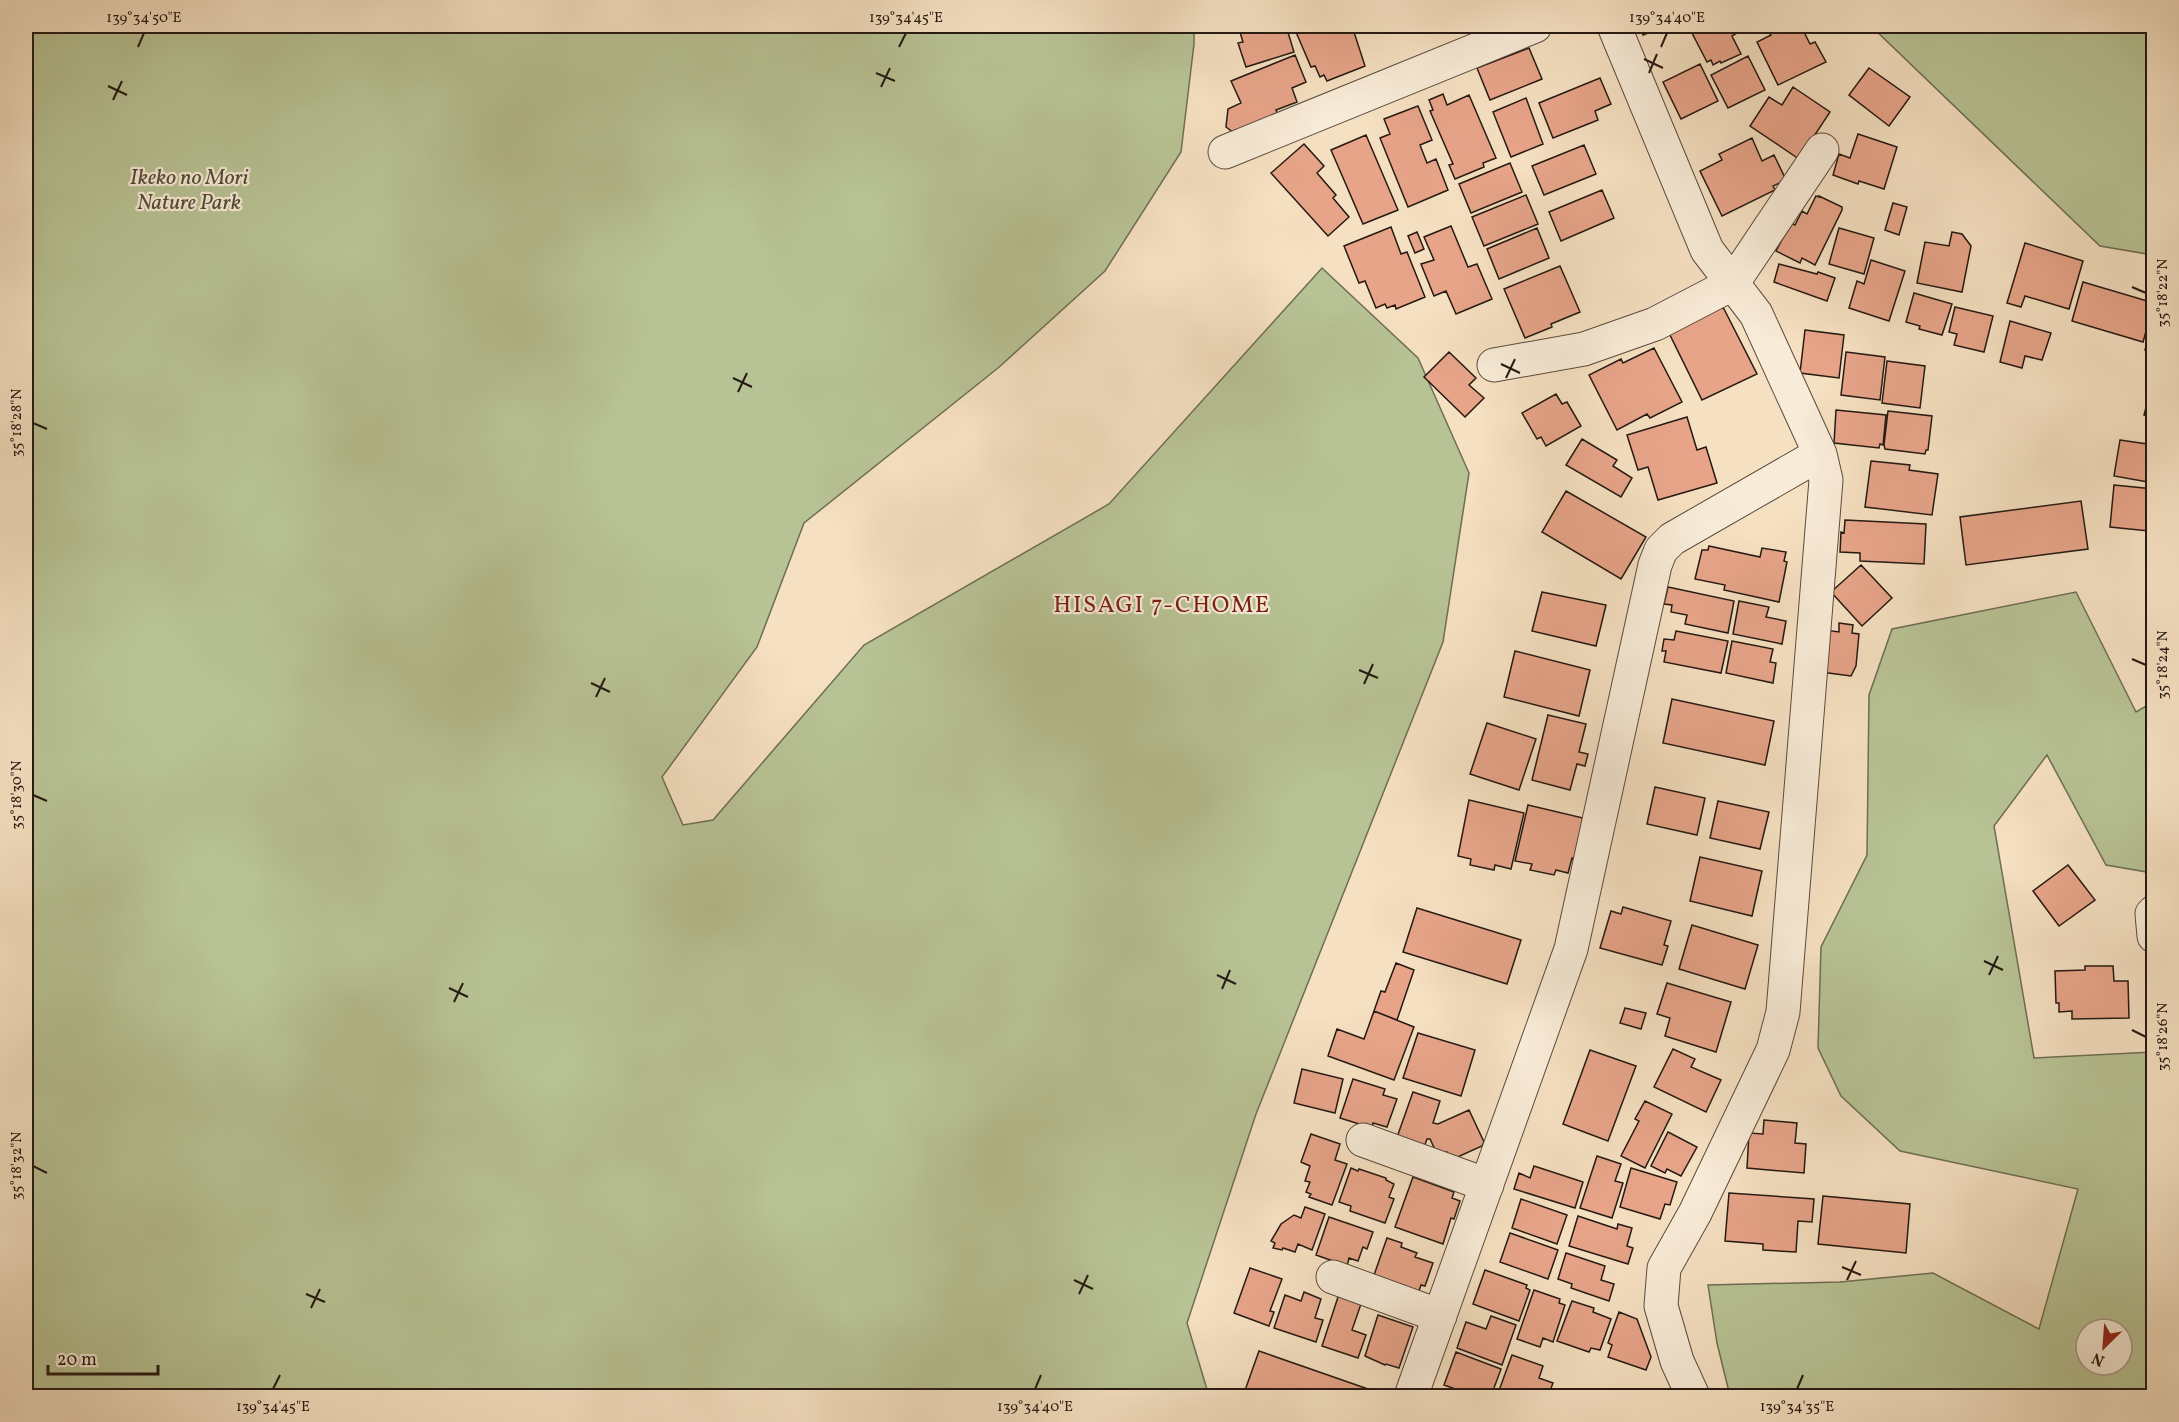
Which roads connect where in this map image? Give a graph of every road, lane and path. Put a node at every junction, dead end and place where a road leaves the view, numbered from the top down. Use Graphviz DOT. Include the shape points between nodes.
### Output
graph roads {
  1 [pos="1535,26"];
  2 [pos="1614,26"];
  3 [pos="1822,150"];
  4 [pos="1225,152"];
  5 [pos="1732,284"];
  6 [pos="1494,365"];
  7 [pos="1820,454"];
  8 [pos="2154,912"];
  9 [pos="2154,936"];
  10 [pos="1363,1140"];
  11 [pos="1487,1185"];
  12 [pos="1333,1277"];
  13 [pos="1440,1316"];
  14 [pos="1411,1396"];
  15 [pos="1693,1396"];
  1 -- 4 [label="street"];
  2 -- 5 [label="street" via="1707,250"];
  3 -- 5 [label="street"];
  5 -- 6 [label="street" via="1655,324 1584,349"];
  5 -- 7 [label="street" via="1756,314"];
  7 -- 11 [label="street" via="1672,538 1661,550 1571,949"];
  7 -- 15 [label="street" via="1826,480 1783,1012 1773,1050 1695,1213 1664,1268 1661,1306 1677,1361"];
  8 -- 9 [label="street"];
  10 -- 11 [label="street"];
  11 -- 13 [label="street"];
  12 -- 13 [label="street"];
  13 -- 14 [label="street"];
}
